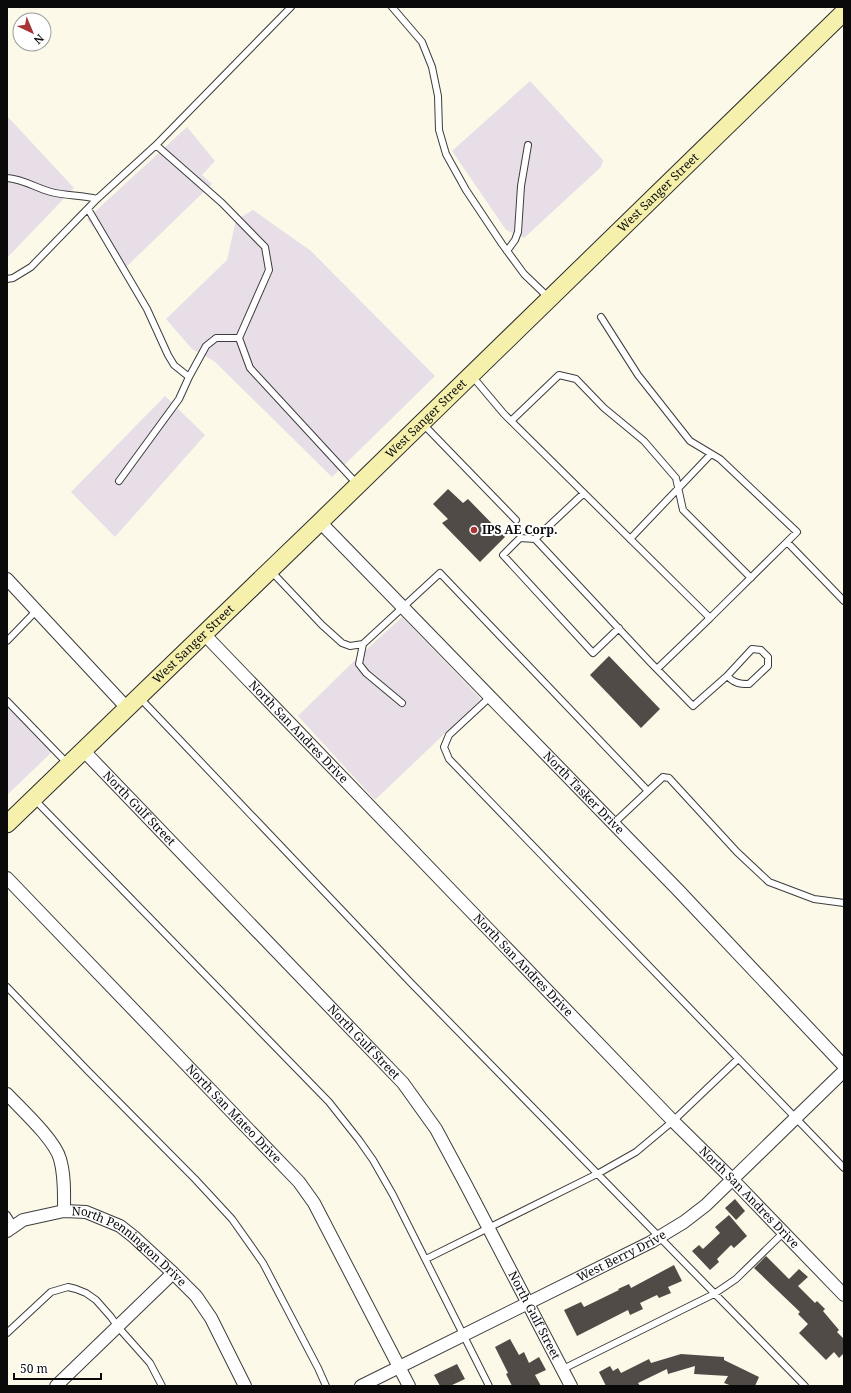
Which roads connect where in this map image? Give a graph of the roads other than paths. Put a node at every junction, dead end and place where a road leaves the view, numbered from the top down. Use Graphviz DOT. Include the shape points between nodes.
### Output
graph roads {
  1 [pos="291,7"];
  2 [pos="392,7"];
  3 [pos="844,12"];
  4 [pos="156,145"];
  5 [pos="528,145"];
  6 [pos="7,178"];
  7 [pos="97,199"];
  8 [pos="88,209"];
  9 [pos="507,251"];
  10 [pos="7,279"];
  11 [pos="549,298"];
  12 [pos="601,317"];
  13 [pos="239,338"];
  14 [pos="471,375"];
  15 [pos="189,377"];
  16 [pos="511,421"];
  17 [pos="422,423"];
  18 [pos="711,454"];
  19 [pos="119,481"];
  20 [pos="358,485"];
  21 [pos="678,487"];
  22 [pos="584,494"];
  23 [pos="516,520"];
  24 [pos="320,522"];
  25 [pos="535,539"];
  26 [pos="630,539"];
  27 [pos="787,542"];
  28 [pos="270,570"];
  29 [pos="751,578"];
  30 [pos="7,579"];
  31 [pos="844,601"];
  32 [pos="404,607"];
  33 [pos="37,610"];
  34 [pos="710,618"];
  35 [pos="619,628"];
  36 [pos="204,634"];
  37 [pos="7,641"];
  38 [pos="363,644"];
  39 [pos="657,669"];
  40 [pos="727,676"];
  41 [pos="490,696"];
  42 [pos="7,701"];
  43 [pos="133,703"];
  44 [pos="402,703"];
  45 [pos="83,750"];
  46 [pos="68,765"];
  47 [pos="648,791"];
  48 [pos="34,799"];
  49 [pos="7,824"];
  50 [pos="613,824"];
  51 [pos="7,878"];
  52 [pos="844,903"];
  53 [pos="7,987"];
  54 [pos="738,1059"];
  55 [pos="844,1066"];
  56 [pos="844,1071"];
  57 [pos="7,1094"];
  58 [pos="795,1118"];
  59 [pos="673,1121"];
  60 [pos="844,1168"];
  61 [pos="599,1173"];
  62 [pos="732,1179"];
  63 [pos="64,1211"];
  64 [pos="7,1215"];
  65 [pos="11,1228"];
  66 [pos="488,1228"];
  67 [pos="783,1233"];
  68 [pos="660,1237"];
  69 [pos="426,1259"];
  70 [pos="173,1273"];
  71 [pos="714,1294"];
  72 [pos="844,1295"];
  73 [pos="528,1303"];
  74 [pos="118,1327"];
  75 [pos="7,1333"];
  76 [pos="464,1335"];
  77 [pos="399,1366"];
  78 [pos="563,1369"];
  79 [pos="56,1386"];
  80 [pos="162,1386"];
  81 [pos="245,1386"];
  82 [pos="326,1386"];
  83 [pos="361,1386"];
  84 [pos="409,1386"];
  85 [pos="489,1386"];
  86 [pos="571,1386"];
  87 [pos="805,1386"];
  1 -- 4 [label="lane"];
  2 -- 9 [label="lane" via="422,42 432,67 438,96 439,130 446,154 466,190"];
  3 -- 11 [label="main road, West Sanger Street"];
  4 -- 7 [label="lane"];
  4 -- 13 [label="lane" via="222,203 265,247 269,270"];
  5 -- 9 [label="lane" via="521,186 518,232"];
  6 -- 7 [label="lane" via="52,192"];
  7 -- 8 [label="lane"];
  8 -- 10 [label="lane" via="31,267 14,278"];
  8 -- 15 [label="lane" via="147,309 174,365"];
  9 -- 11 [label="lane" via="524,274"];
  11 -- 14 [label="main road, West Sanger Street"];
  12 -- 18 [label="lane" via="638,375 690,441"];
  13 -- 15 [label="lane" via="216,338 206,346"];
  13 -- 20 [label="lane" via="250,368"];
  14 -- 16 [label="lane"];
  14 -- 17 [label="main road, West Sanger Street"];
  15 -- 19 [label="lane" via="179,399"];
  16 -- 21 [label="lane" via="559,375 576,379 604,408 644,441 676,478"];
  16 -- 22 [label="lane"];
  17 -- 20 [label="main road, West Sanger Street"];
  17 -- 23 [label="lane"];
  18 -- 21 [label="lane"];
  18 -- 27 [label="lane" via="720,459 796,532"];
  20 -- 24 [label="main road, West Sanger Street"];
  21 -- 26 [label="lane"];
  21 -- 29 [label="lane" via="683,510"];
  22 -- 25 [label="lane"];
  22 -- 26 [label="lane"];
  24 -- 28 [label="main road, West Sanger Street"];
  24 -- 32 [label="street, North Tasker Drive"];
  25 -- 35 [label="lane"];
  25 -- 35 [label="lane" via="520,538 502,555 593,653"];
  26 -- 34 [label="lane"];
  27 -- 29 [label="lane"];
  27 -- 31 [label="lane"];
  28 -- 36 [label="main road, West Sanger Street"];
  28 -- 38 [label="lane" via="342,643 350,646"];
  29 -- 34 [label="lane"];
  30 -- 33 [label="street"];
  32 -- 38 [label="lane"];
  32 -- 41 [label="street, North Tasker Drive"];
  32 -- 47 [label="lane" via="440,573"];
  33 -- 37 [label="lane"];
  33 -- 43 [label="street"];
  34 -- 39 [label="lane"];
  35 -- 39 [label="lane"];
  36 -- 43 [label="main road, West Sanger Street"];
  36 -- 59 [label="street, North San Andres Drive"];
  38 -- 44 [label="lane" via="359,664"];
  39 -- 40 [label="lane" via="693,706"];
  40 -- 40 [label="lane" via="752,649 761,650 768,657 768,666 749,684 733,682"];
  41 -- 50 [label="street, North Tasker Drive"];
  41 -- 54 [label="lane" via="449,735 444,747 449,759"];
  42 -- 46 [label="lane"];
  43 -- 45 [label="main road, West Sanger Street"];
  43 -- 61 [label="lane"];
  45 -- 46 [label="main road, West Sanger Street"];
  45 -- 66 [label="street, North Gulf Street" via="402,1083 436,1129"];
  46 -- 48 [label="main road, West Sanger Street"];
  47 -- 50 [label="lane"];
  47 -- 52 [label="lane" via="663,778 669,778 737,852 769,882 814,898"];
  48 -- 49 [label="main road, West Sanger Street"];
  48 -- 69 [label="lane" via="329,1102 373,1160"];
  50 -- 55 [label="street, North Tasker Drive"];
  51 -- 77 [label="street, North San Mateo Drive" via="299,1182 314,1203"];
  53 -- 82 [label="lane" via="232,1219 263,1263"];
  54 -- 58 [label="lane"];
  54 -- 59 [label="lane"];
  56 -- 58 [label="street, West Berry Drive"];
  57 -- 63 [label="street, North Pennington Drive" via="46,1135 60,1157 64,1183"];
  58 -- 60 [label="lane"];
  58 -- 62 [label="street, West Berry Drive"];
  59 -- 61 [label="lane" via="636,1152"];
  59 -- 62 [label="street, North San Andres Drive"];
  61 -- 66 [label="lane"];
  61 -- 68 [label="lane"];
  62 -- 67 [label="street, North San Andres Drive"];
  62 -- 68 [label="street, West Berry Drive" via="706,1205"];
  63 -- 65 [label="street" via="23,1220"];
  63 -- 70 [label="street, North Pennington Drive" via="86,1212 120,1226"];
  64 -- 65 [label="lane"];
  66 -- 69 [label="lane"];
  66 -- 73 [label="street, North Gulf Street"];
  67 -- 71 [label="lane" via="736,1279"];
  67 -- 72 [label="street, North San Andres Drive"];
  68 -- 71 [label="lane"];
  68 -- 73 [label="street, West Berry Drive"];
  69 -- 76 [label="lane"];
  70 -- 74 [label="street"];
  70 -- 81 [label="street, North Pennington Drive" via="196,1296 211,1318"];
  71 -- 78 [label="lane"];
  71 -- 87 [label="lane"];
  73 -- 76 [label="street, West Berry Drive"];
  73 -- 78 [label="street, North Gulf Street"];
  74 -- 75 [label="lane" via="96,1300 86,1293 68,1287 51,1292"];
  74 -- 79 [label="street"];
  74 -- 80 [label="lane" via="150,1363"];
  76 -- 77 [label="street, West Berry Drive"];
  76 -- 85 [label="lane"];
  77 -- 83 [label="street, West Berry Drive"];
  77 -- 84 [label="street, North San Mateo Drive"];
  78 -- 86 [label="street, North Gulf Street"];
}
